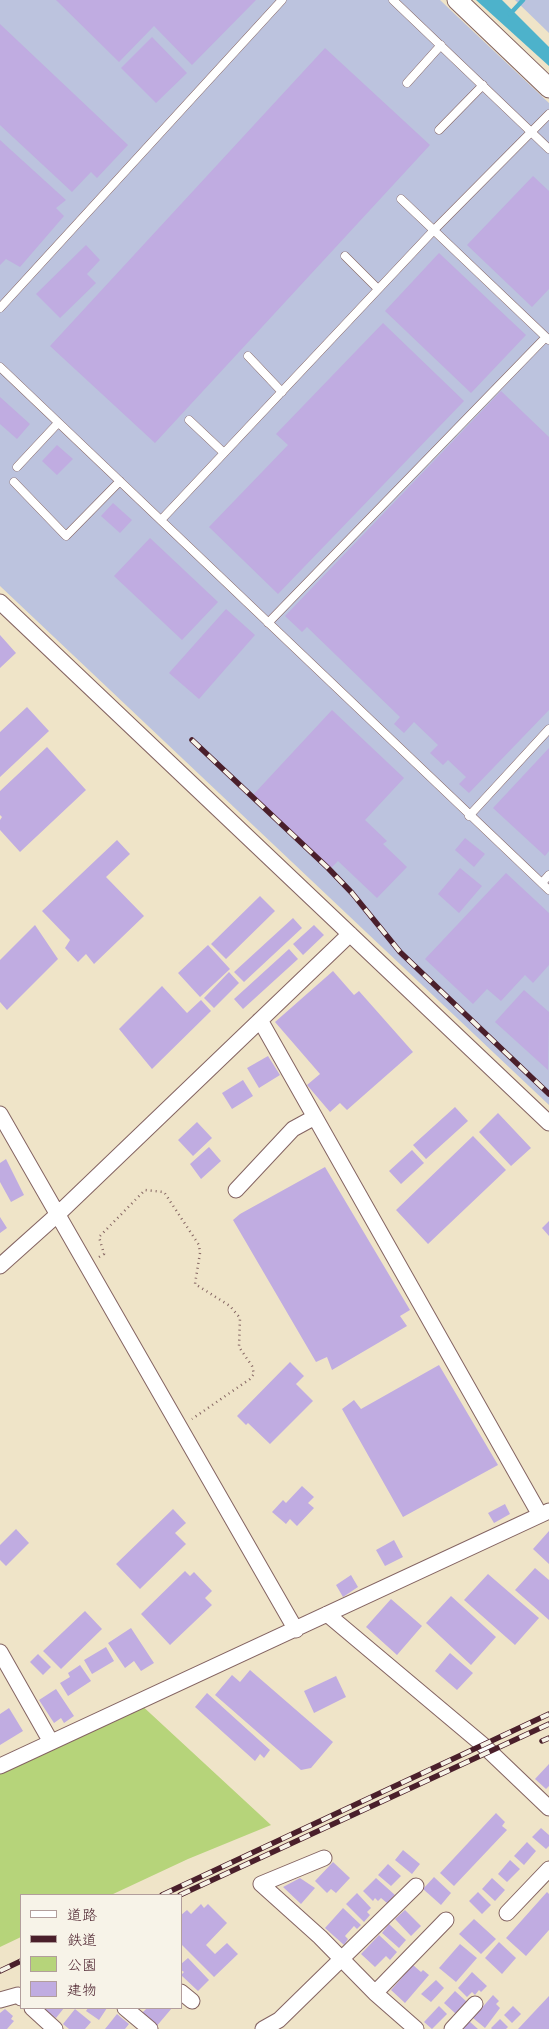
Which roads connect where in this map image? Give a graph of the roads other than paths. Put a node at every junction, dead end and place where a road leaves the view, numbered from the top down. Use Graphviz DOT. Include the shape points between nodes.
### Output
graph roads {
  1 [pos="282,0"];
  2 [pos="393,0"];
  3 [pos="457,0"];
  4 [pos="441,46"];
  5 [pos="407,82"];
  6 [pos="483,85"];
  7 [pos="549,88"];
  8 [pos="549,114"];
  9 [pos="439,130"];
  10 [pos="531,132"];
  11 [pos="549,148"];
  12 [pos="401,199"];
  13 [pos="434,230"];
  14 [pos="345,256"];
  15 [pos="378,289"];
  16 [pos="0,308"];
  17 [pos="547,339"];
  18 [pos="248,356"];
  19 [pos="0,367"];
  20 [pos="282,392"];
  21 [pos="189,420"];
  22 [pos="58,422"];
  23 [pos="224,453"];
  24 [pos="17,467"];
  25 [pos="120,481"];
  26 [pos="14,482"];
  27 [pos="161,520"];
  28 [pos="0,602"];
  29 [pos="268,623"];
  30 [pos="549,729"];
  31 [pos="469,816"];
  32 [pos="549,875"];
  33 [pos="542,883"];
  34 [pos="549,890"];
  35 [pos="350,934"];
  36 [pos="260,1020"];
  37 [pos="0,1114"];
  38 [pos="315,1117"];
  39 [pos="549,1123"];
  40 [pos="236,1190"];
  41 [pos="58,1214"];
  42 [pos="0,1266"];
  43 [pos="545,1513"];
  44 [pos="327,1614"];
  45 [pos="296,1630"];
  46 [pos="0,1652"];
  47 [pos="51,1742"];
  48 [pos="0,1766"];
  49 [pos="549,1808"];
  50 [pos="324,1858"];
  51 [pos="549,1869"];
  52 [pos="416,1886"];
  53 [pos="508,1913"];
  54 [pos="446,1920"];
  55 [pos="343,1960"];
  56 [pos="376,1993"];
  57 [pos="20,1996"];
  58 [pos="0,2000"];
  59 [pos="475,2004"];
  60 [pos="33,2009"];
  61 [pos="126,2009"];
  62 [pos="282,2024"];
  63 [pos="55,2029"];
  64 [pos="150,2029"];
  65 [pos="263,2029"];
  66 [pos="416,2029"];
  67 [pos="452,2029"];
  1 -- 16 [label="lane"];
  2 -- 4 [label="lane"];
  3 -- 7 [label="street"];
  4 -- 5 [label="lane"];
  4 -- 6 [label="lane"];
  6 -- 9 [label="lane"];
  6 -- 10 [label="lane"];
  8 -- 10 [label="lane"];
  10 -- 11 [label="lane"];
  10 -- 13 [label="lane"];
  12 -- 13 [label="lane"];
  13 -- 15 [label="lane"];
  13 -- 17 [label="lane"];
  14 -- 15 [label="lane"];
  15 -- 20 [label="lane"];
  17 -- 29 [label="lane"];
  18 -- 20 [label="lane"];
  19 -- 22 [label="lane"];
  20 -- 23 [label="lane"];
  21 -- 23 [label="lane"];
  22 -- 24 [label="lane"];
  22 -- 25 [label="lane"];
  23 -- 27 [label="lane"];
  25 -- 26 [label="lane" via="66,536"];
  25 -- 27 [label="lane"];
  27 -- 29 [label="lane"];
  28 -- 35 [label="street"];
  29 -- 31 [label="lane"];
  30 -- 31 [label="lane"];
  31 -- 33 [label="lane"];
  32 -- 33 [label="lane"];
  33 -- 34 [label="lane"];
  35 -- 36 [label="street"];
  35 -- 39 [label="street"];
  36 -- 38 [label="street"];
  36 -- 41 [label="street"];
  37 -- 41 [label="street"];
  38 -- 40 [label="street" via="293,1129"];
  38 -- 43 [label="street"];
  41 -- 42 [label="street"];
  41 -- 45 [label="street"];
  43 -- 44 [label="street"];
  44 -- 45 [label="street"];
  44 -- 49 [label="street" via="482,1745"];
  45 -- 47 [label="street"];
  46 -- 47 [label="street"];
  47 -- 48 [label="street"];
  50 -- 55 [label="street" via="262,1884"];
  51 -- 53 [label="street"];
  52 -- 55 [label="street"];
  54 -- 56 [label="street"];
  55 -- 56 [label="street"];
  55 -- 62 [label="street"];
  56 -- 66 [label="street"];
  57 -- 58 [label="street"];
  59 -- 67 [label="street"];
  60 -- 63 [label="street"];
  61 -- 64 [label="street"];
  62 -- 65 [label="street"];
}
